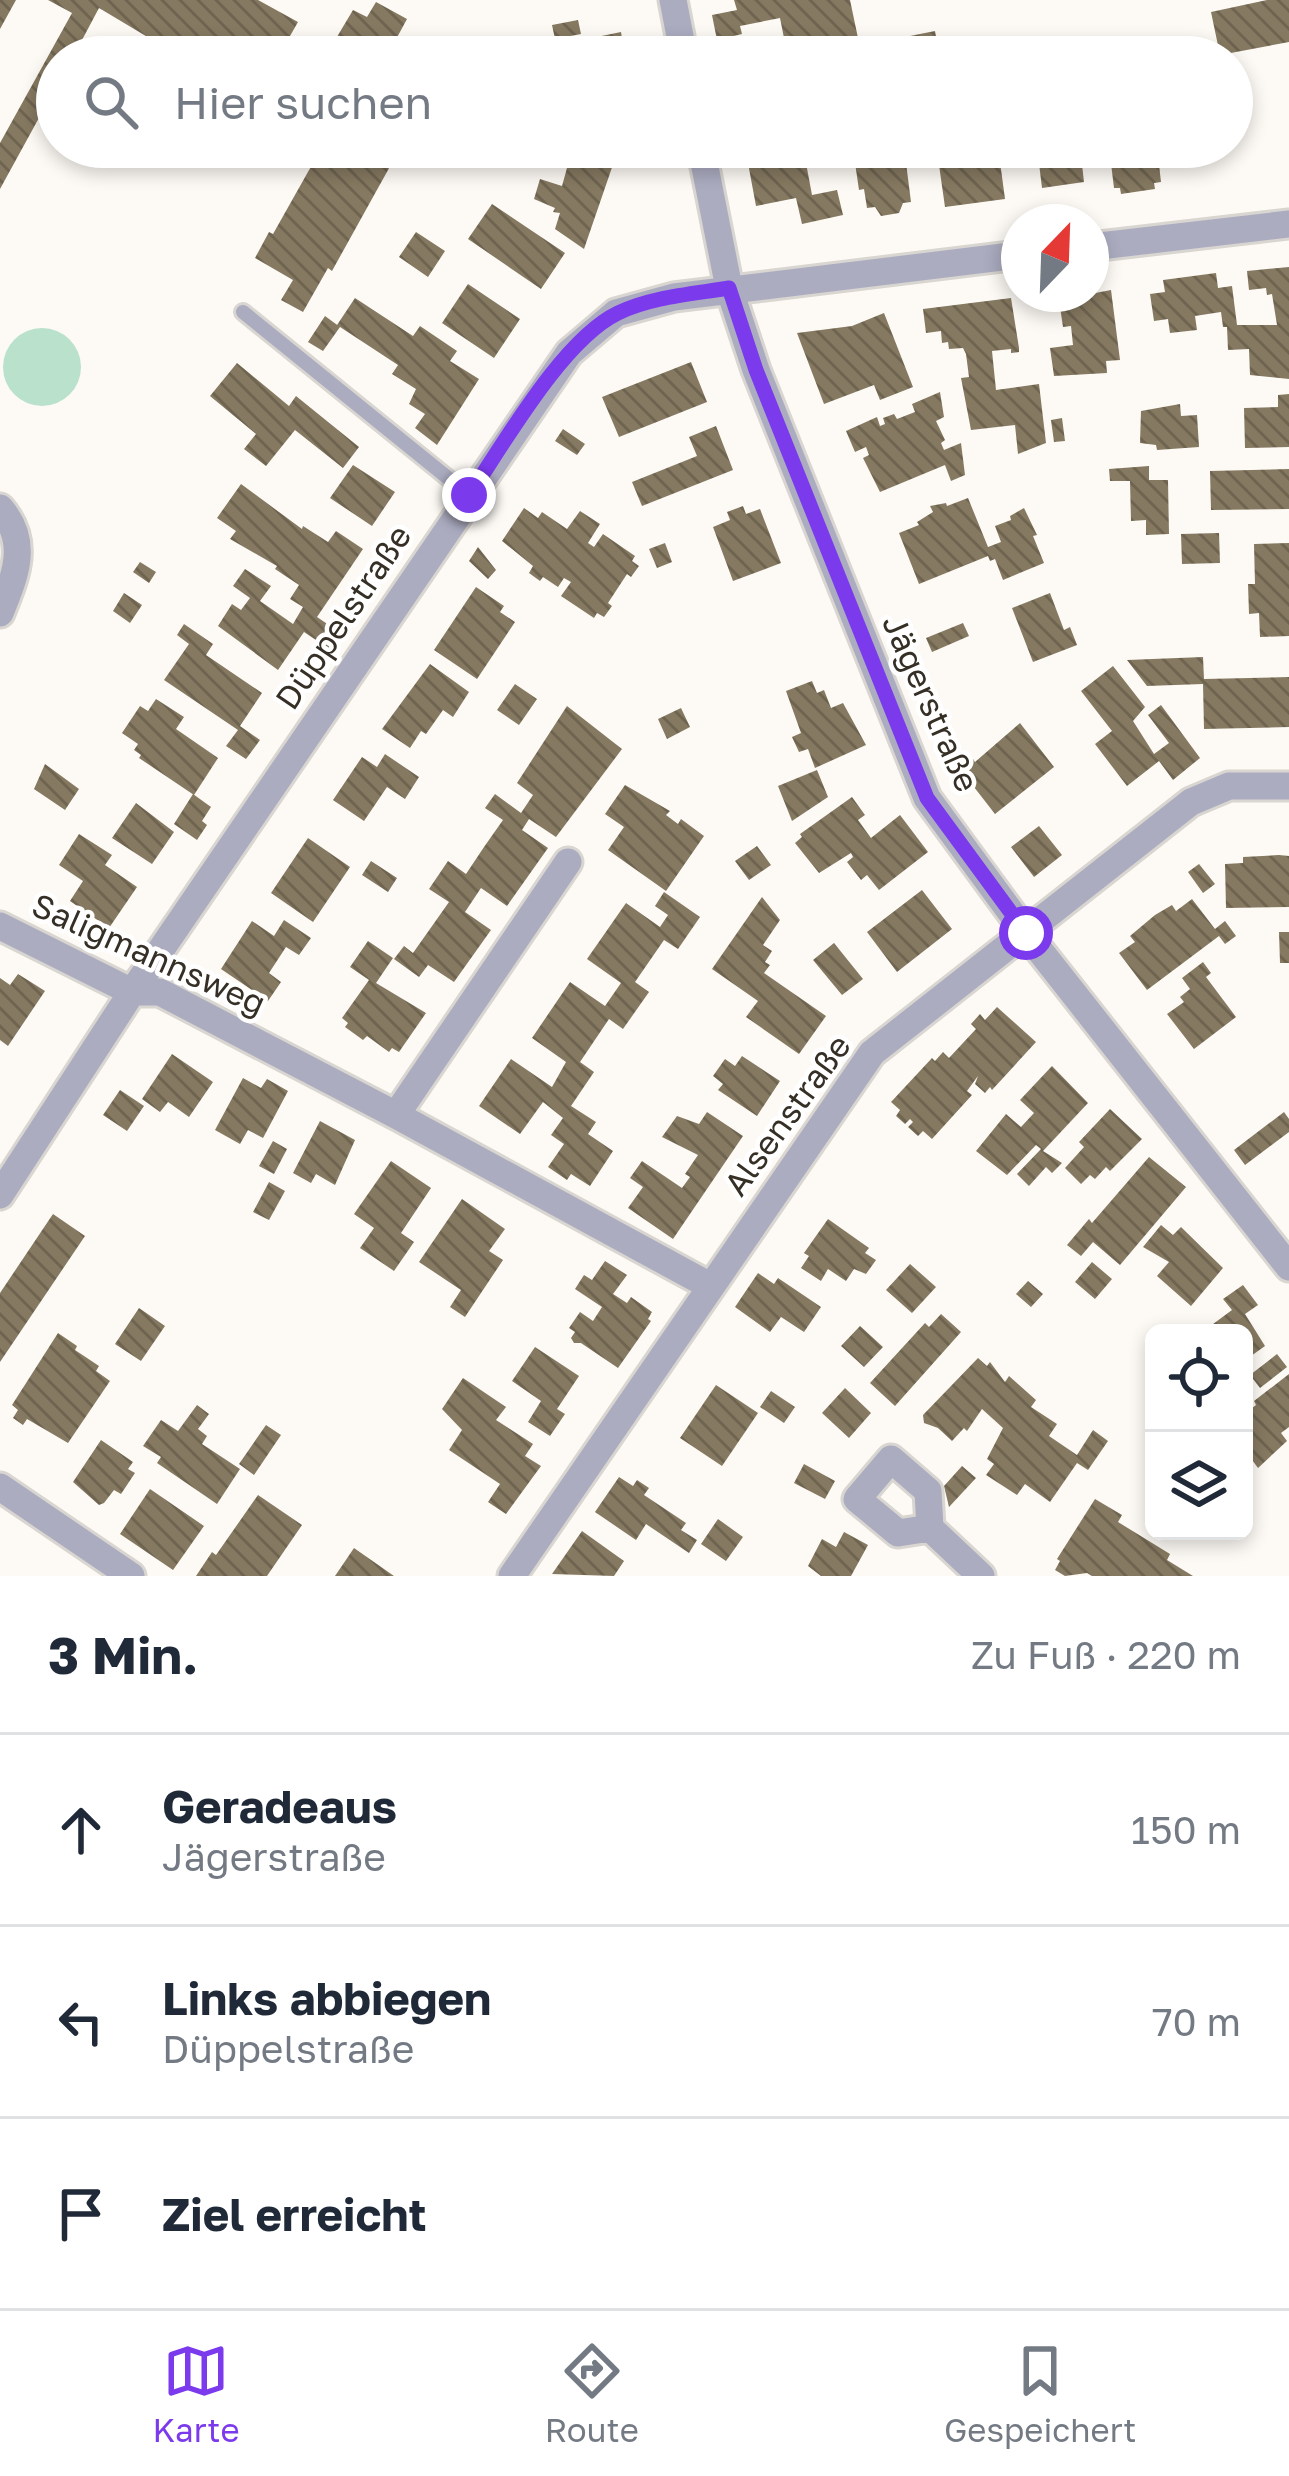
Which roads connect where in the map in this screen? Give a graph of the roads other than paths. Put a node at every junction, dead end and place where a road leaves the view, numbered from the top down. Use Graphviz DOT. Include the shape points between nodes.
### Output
graph roads {
  1 [pos="673,0"];
  2 [pos="680,36"];
  3 [pos="705,168"];
  4 [pos="1289,224"];
  5 [pos="1109,245"];
  6 [pos="1001,257"];
  7 [pos="729,288"];
  8 [pos="243,312"];
  9 [pos="469,495"];
  10 [pos="0,508"];
  11 [pos="0,613"];
  12 [pos="1289,787"];
  13 [pos="568,862"];
  14 [pos="0,926"];
  15 [pos="1026,933"];
  16 [pos="132,992"];
  17 [pos="396,1115"];
  18 [pos="0,1195"];
  19 [pos="1289,1268"];
  20 [pos="710,1286"];
  21 [pos="0,1487"];
  22 [pos="930,1528"];
  23 [pos="131,1576"];
  24 [pos="512,1576"];
  25 [pos="981,1576"];
  1 -- 2 [label="street"];
  3 -- 7 [label="street, Jägerstraße"];
  4 -- 5 [label="street"];
  6 -- 7 [label="street, Düppelstraße"];
  7 -- 9 [label="street, Düppelstraße" via="616,313 569,353"];
  7 -- 15 [label="street, Jägerstraße" via="927,798"];
  8 -- 9 [label="lane"];
  9 -- 16 [label="street, Düppelstraße"];
  10 -- 11 [label="street" via="16,533 19,560"];
  12 -- 15 [label="street, Alsenstraße" via="1228,786 1190,802"];
  13 -- 17 [label="street"];
  14 -- 16 [label="street, Saligmannsweg"];
  15 -- 19 [label="street, Jägerstraße"];
  15 -- 20 [label="street, Alsenstraße" via="872,1053"];
  16 -- 17 [label="street, Saligmannsweg" via="160,992"];
  16 -- 18 [label="street, Düppelstraße"];
  17 -- 20 [label="street, Saligmannsweg"];
  20 -- 24 [label="street, Alsenstraße"];
  21 -- 23 [label="street"];
  22 -- 25 [label="street"];
}
